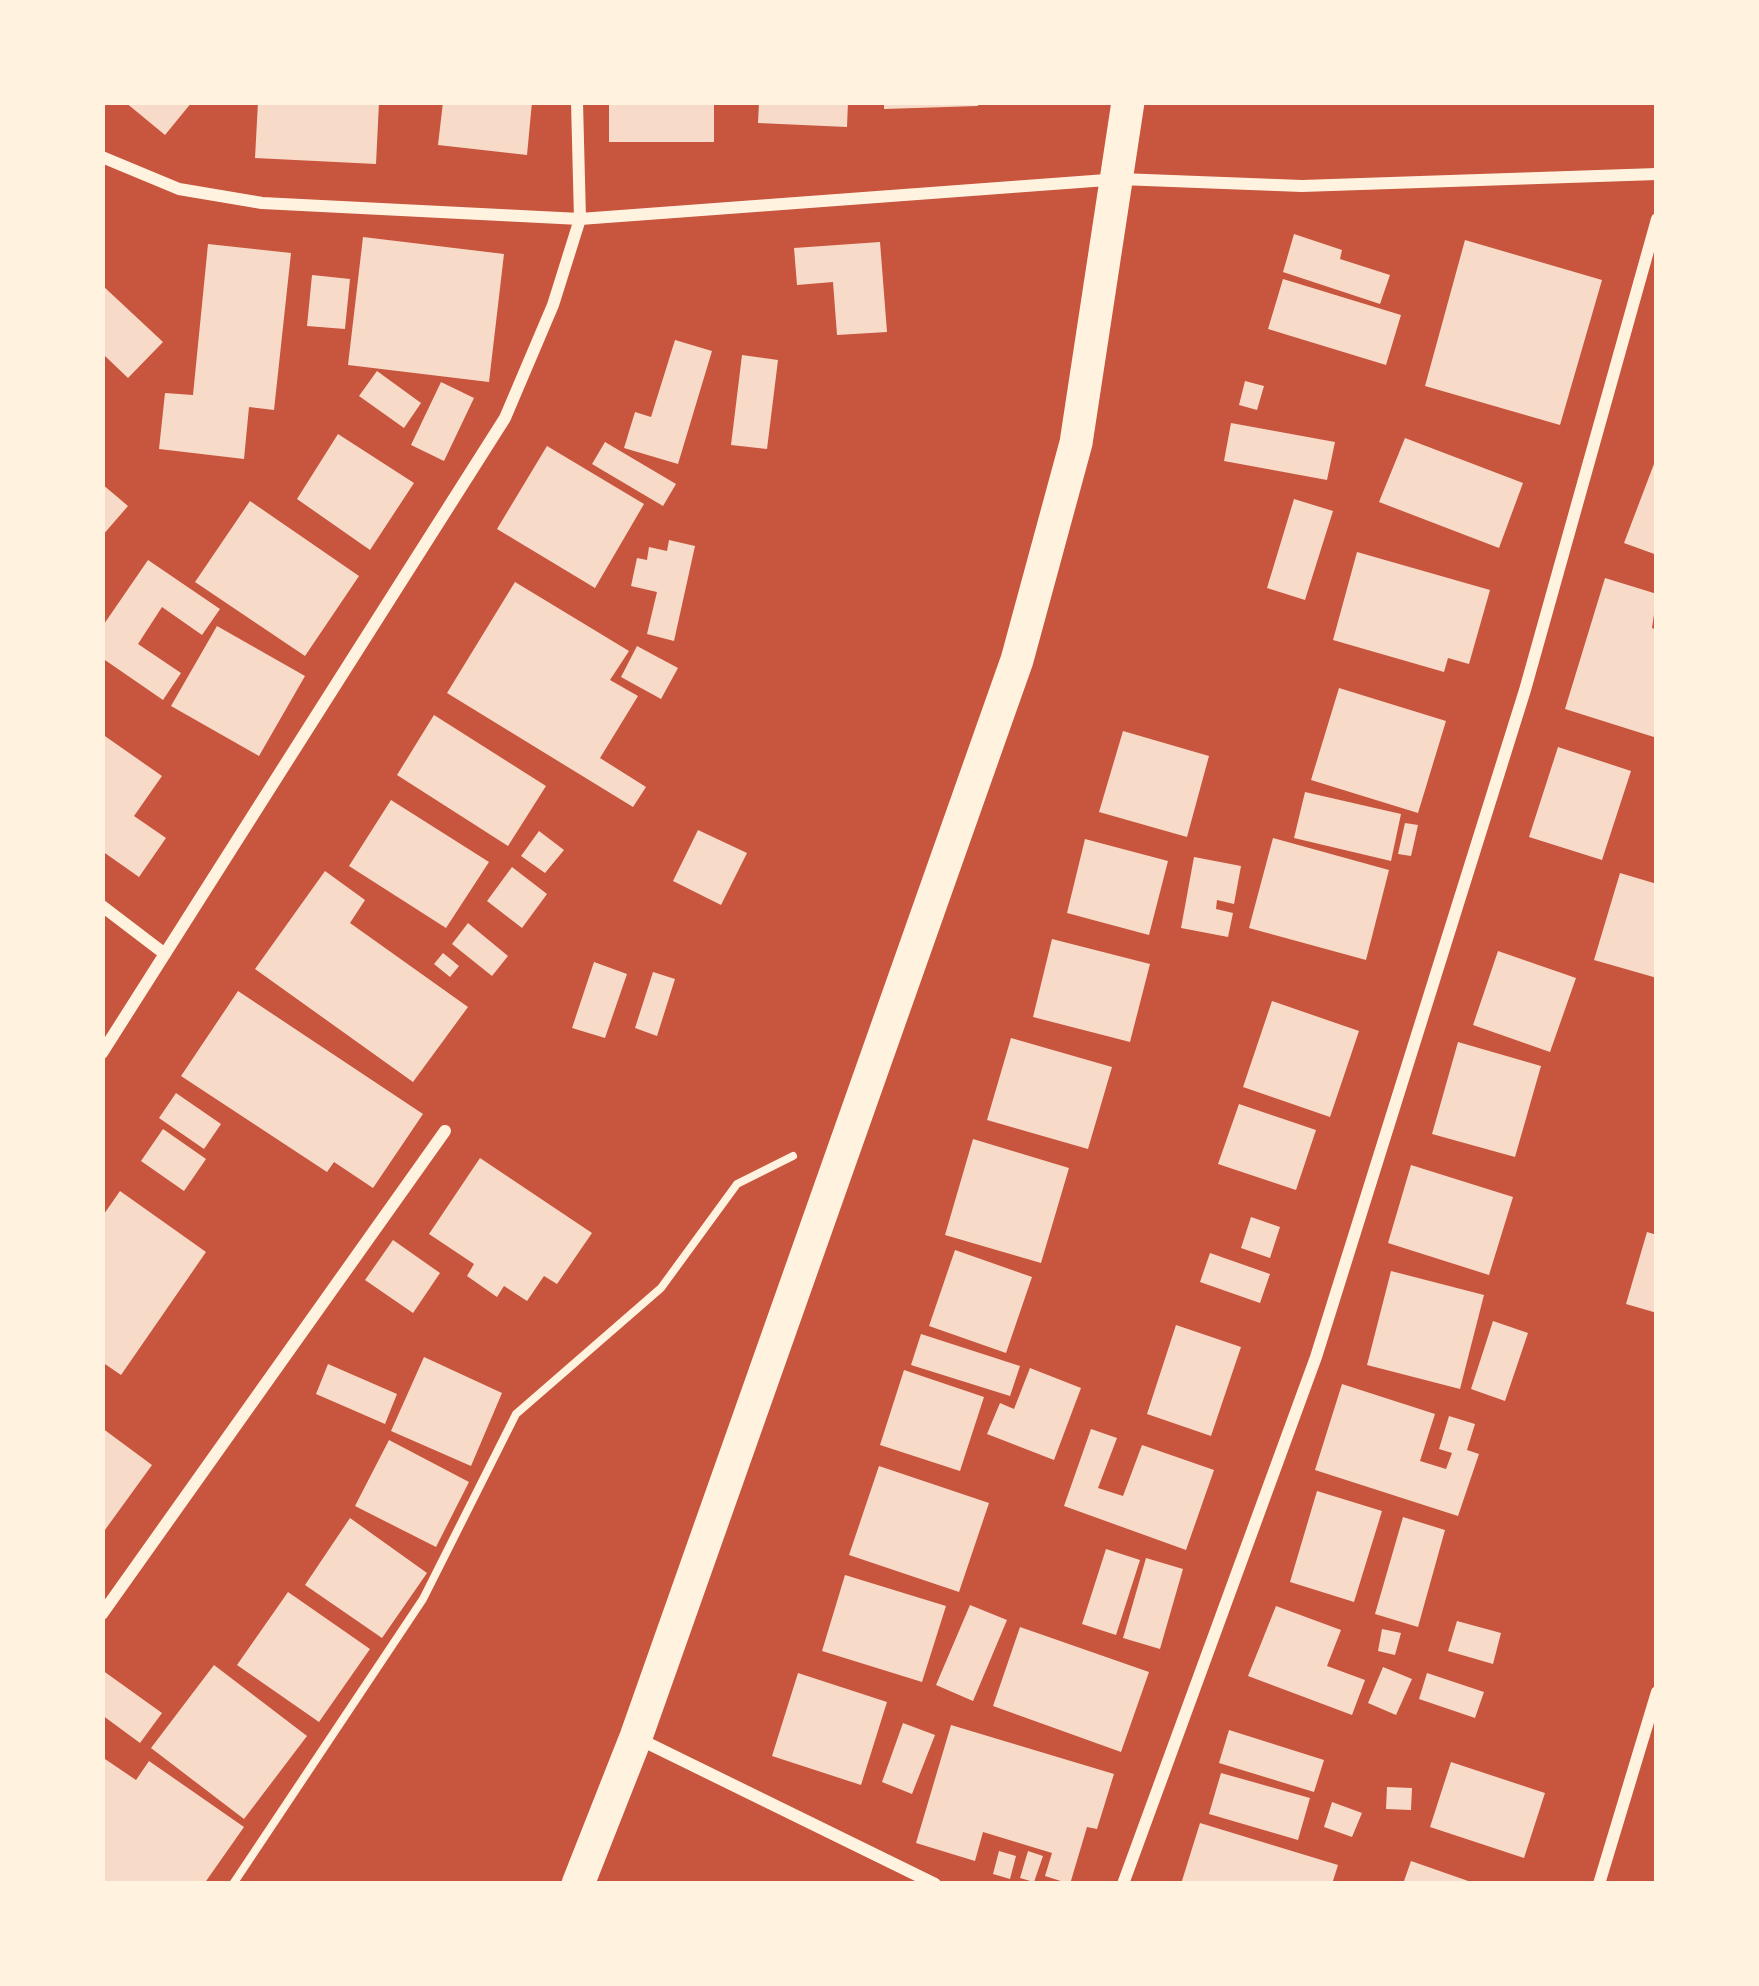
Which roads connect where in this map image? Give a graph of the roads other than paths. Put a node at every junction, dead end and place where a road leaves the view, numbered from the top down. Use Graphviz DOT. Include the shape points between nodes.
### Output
graph roads {
  1 [pos="577,102"];
  2 [pos="1128,102"];
  3 [pos="102,157"];
  4 [pos="1657,174"];
  5 [pos="1120,179"];
  6 [pos="580,219"];
  7 [pos="1657,219"];
  8 [pos="102,906"];
  9 [pos="165,954"];
  10 [pos="102,1053"];
  11 [pos="446,1131"];
  12 [pos="102,1614"];
  13 [pos="1657,1692"];
  14 [pos="636,1737"];
  15 [pos="578,1884"];
  16 [pos="935,1884"];
  17 [pos="1123,1884"];
  18 [pos="1599,1884"];
  1 -- 6 [label="street"];
  2 -- 5 [label="highway"];
  3 -- 6 [label="street" via="179,189 262,203"];
  4 -- 5 [label="street" via="1302,186"];
  5 -- 6 [label="street"];
  5 -- 14 [label="highway" via="1076,442 1017,660"];
  6 -- 9 [label="street" via="553,305 476,473"];
  7 -- 17 [label="street" via="1525,690 1316,1357"];
  8 -- 9 [label="street"];
  9 -- 10 [label="street"];
  11 -- 12 [label="street"];
  13 -- 18 [label="street"];
  14 -- 15 [label="highway"];
  14 -- 16 [label="street"];
}
